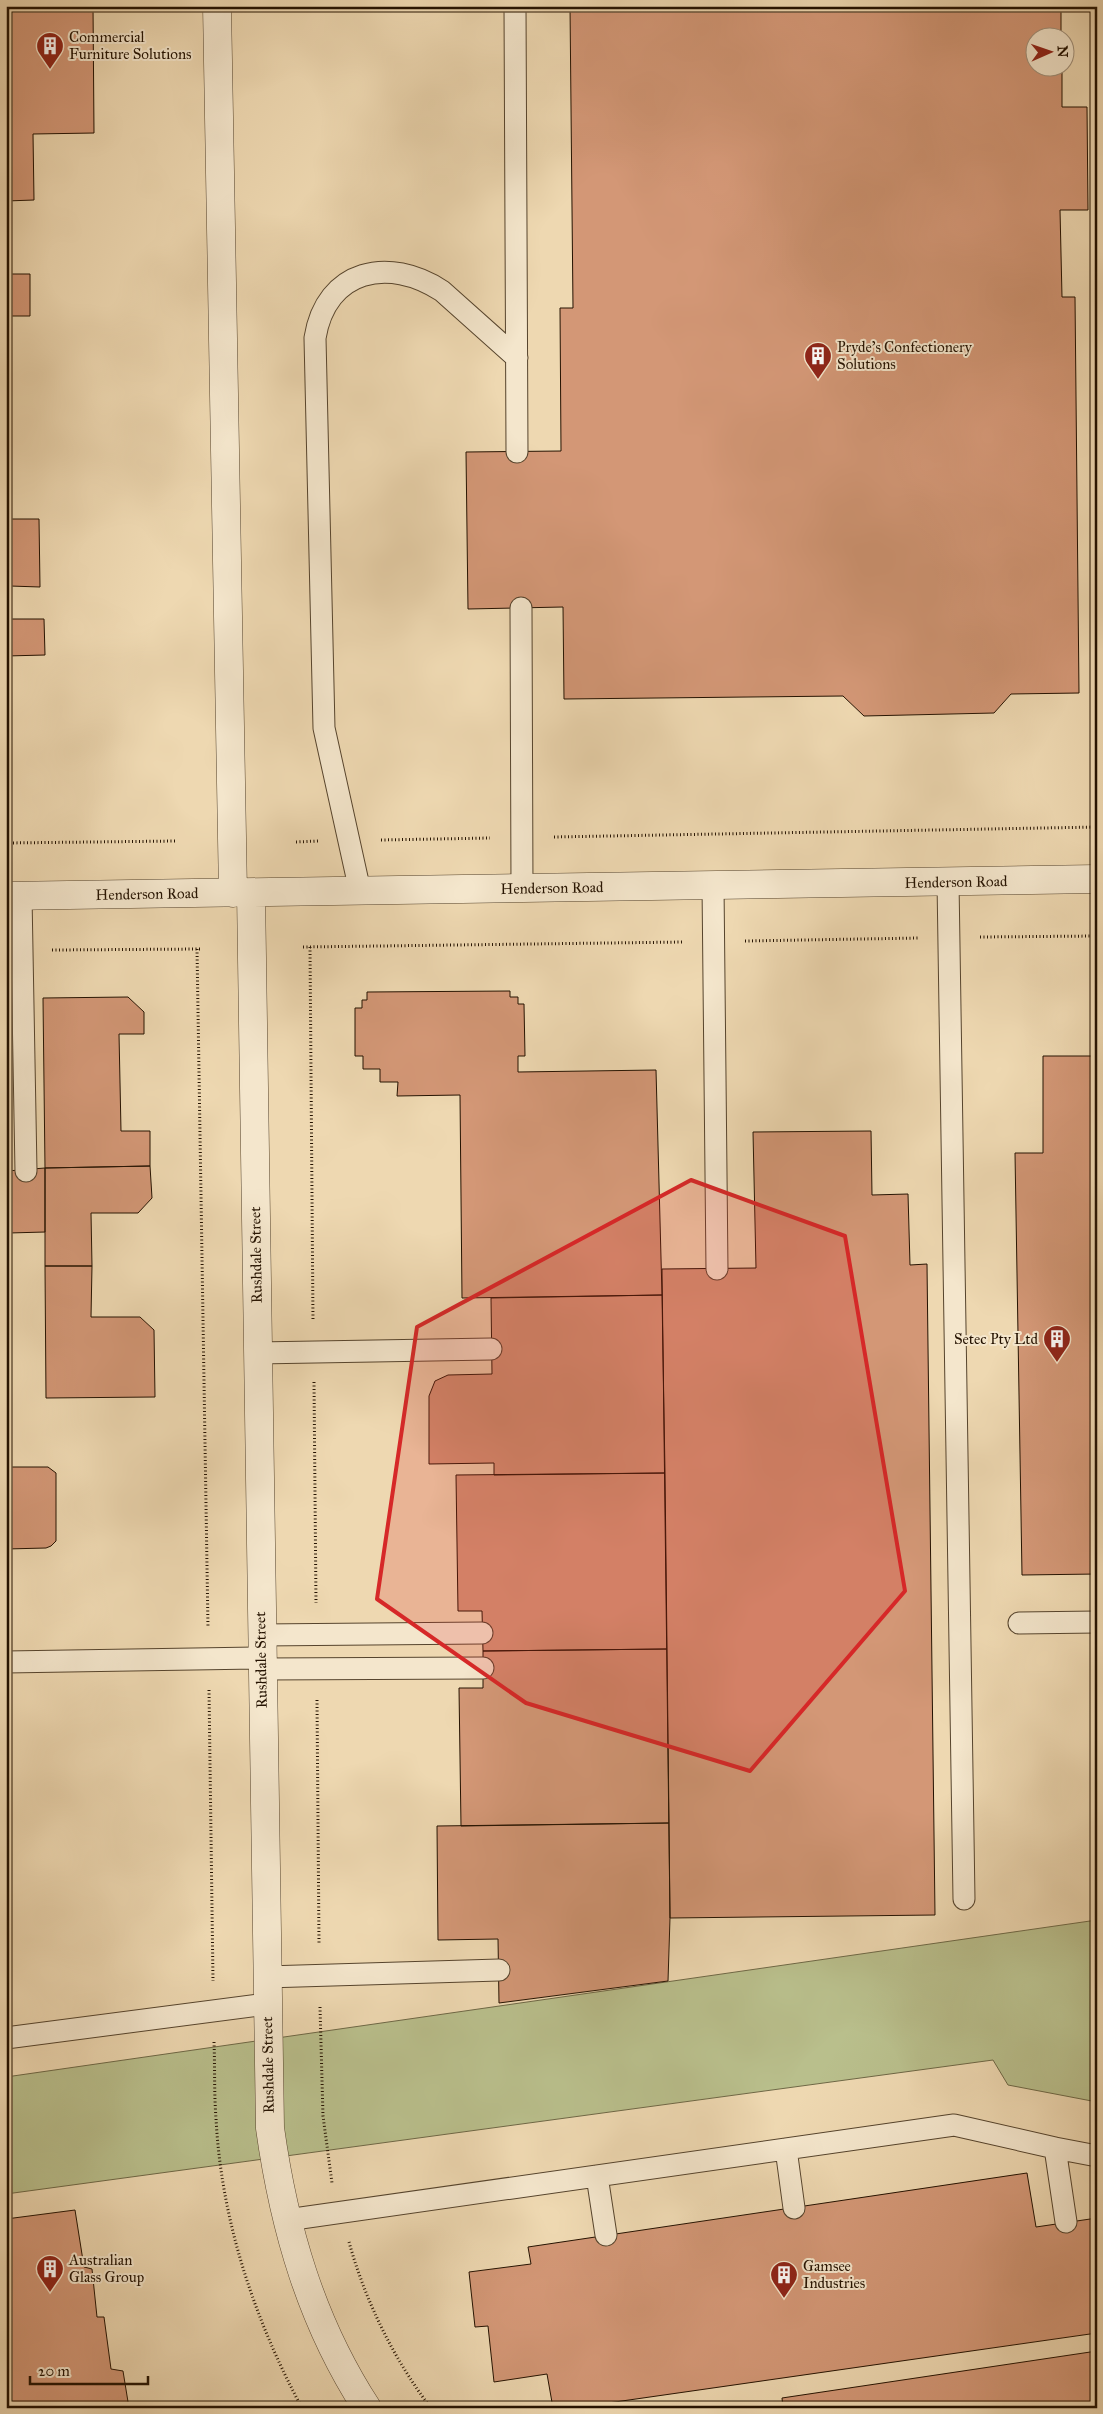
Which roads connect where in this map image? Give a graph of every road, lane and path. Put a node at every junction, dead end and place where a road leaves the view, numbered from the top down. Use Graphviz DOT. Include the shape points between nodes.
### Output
graph roads {
  1 [pos="217,6"];
  2 [pos="515,6"];
  3 [pos="517,358"];
  4 [pos="517,452"];
  5 [pos="521,608"];
  6 [pos="1097,827"];
  7 [pos="522,837"];
  8 [pos="349,840"];
  9 [pos="177,841"];
  10 [pos="296,842"];
  11 [pos="6,843"];
  12 [pos="1097,879"];
  13 [pos="948,882"];
  14 [pos="713,885"];
  15 [pos="522,888"];
  16 [pos="360,891"];
  17 [pos="242,893"];
  18 [pos="14,896"];
  19 [pos="202,949"];
  20 [pos="22,950"];
  21 [pos="26,1171"];
  22 [pos="717,1269"];
  23 [pos="491,1349"];
  24 [pos="257,1353"];
  25 [pos="1097,1622"];
  26 [pos="1019,1623"];
  27 [pos="482,1633"];
  28 [pos="261,1654"];
  29 [pos="6,1662"];
  30 [pos="483,1668"];
  31 [pos="964,1899"];
  32 [pos="499,1970"];
  33 [pos="266,1977"];
  34 [pos="267,2004"];
  35 [pos="6,2038"];
  36 [pos="1055,2148"];
  37 [pos="786,2149"];
  38 [pos="1097,2156"];
  39 [pos="597,2176"];
  40 [pos="794,2208"];
  41 [pos="287,2220"];
  42 [pos="1066,2222"];
  43 [pos="606,2235"];
  44 [pos="367,2408"];
  1 -- 17 [label="street, Rushdale Street"];
  2 -- 3 [label="lane"];
  3 -- 4 [label="lane"];
  3 -- 8 [label="lane" via="442,291 402,273 371,274 346,282 329,298 318,321 315,338 324,728"];
  5 -- 7 [label="lane"];
  6 -- 7 [label="path"];
  7 -- 8 [label="path"];
  7 -- 15 [label="lane"];
  8 -- 10 [label="path"];
  8 -- 16 [label="lane"];
  9 -- 11 [label="path"];
  12 -- 13 [label="street, Henderson Road"];
  13 -- 14 [label="street, Henderson Road"];
  13 -- 31 [label="lane"];
  14 -- 15 [label="street, Henderson Road"];
  14 -- 22 [label="lane"];
  15 -- 16 [label="street, Henderson Road"];
  16 -- 17 [label="street, Henderson Road"];
  17 -- 18 [label="street, Henderson Road"];
  17 -- 24 [label="street, Rushdale Street"];
  18 -- 20 [label="lane"];
  19 -- 20 [label="path"];
  20 -- 21 [label="lane"];
  23 -- 24 [label="lane"];
  24 -- 28 [label="street, Rushdale Street"];
  25 -- 26 [label="lane"];
  27 -- 28 [label="lane"];
  28 -- 29 [label="lane"];
  28 -- 30 [label="lane"];
  28 -- 33 [label="street, Rushdale Street"];
  32 -- 33 [label="lane"];
  33 -- 34 [label="street, Rushdale Street"];
  34 -- 35 [label="lane"];
  34 -- 41 [label="street, Rushdale Street" via="270,2128"];
  36 -- 37 [label="lane" via="954,2125"];
  36 -- 38 [label="lane"];
  36 -- 42 [label="lane"];
  37 -- 39 [label="lane"];
  37 -- 40 [label="lane"];
  39 -- 41 [label="lane"];
  39 -- 43 [label="lane"];
  41 -- 44 [label="street, Rushdale Street" via="311,2300 334,2351"];
}
